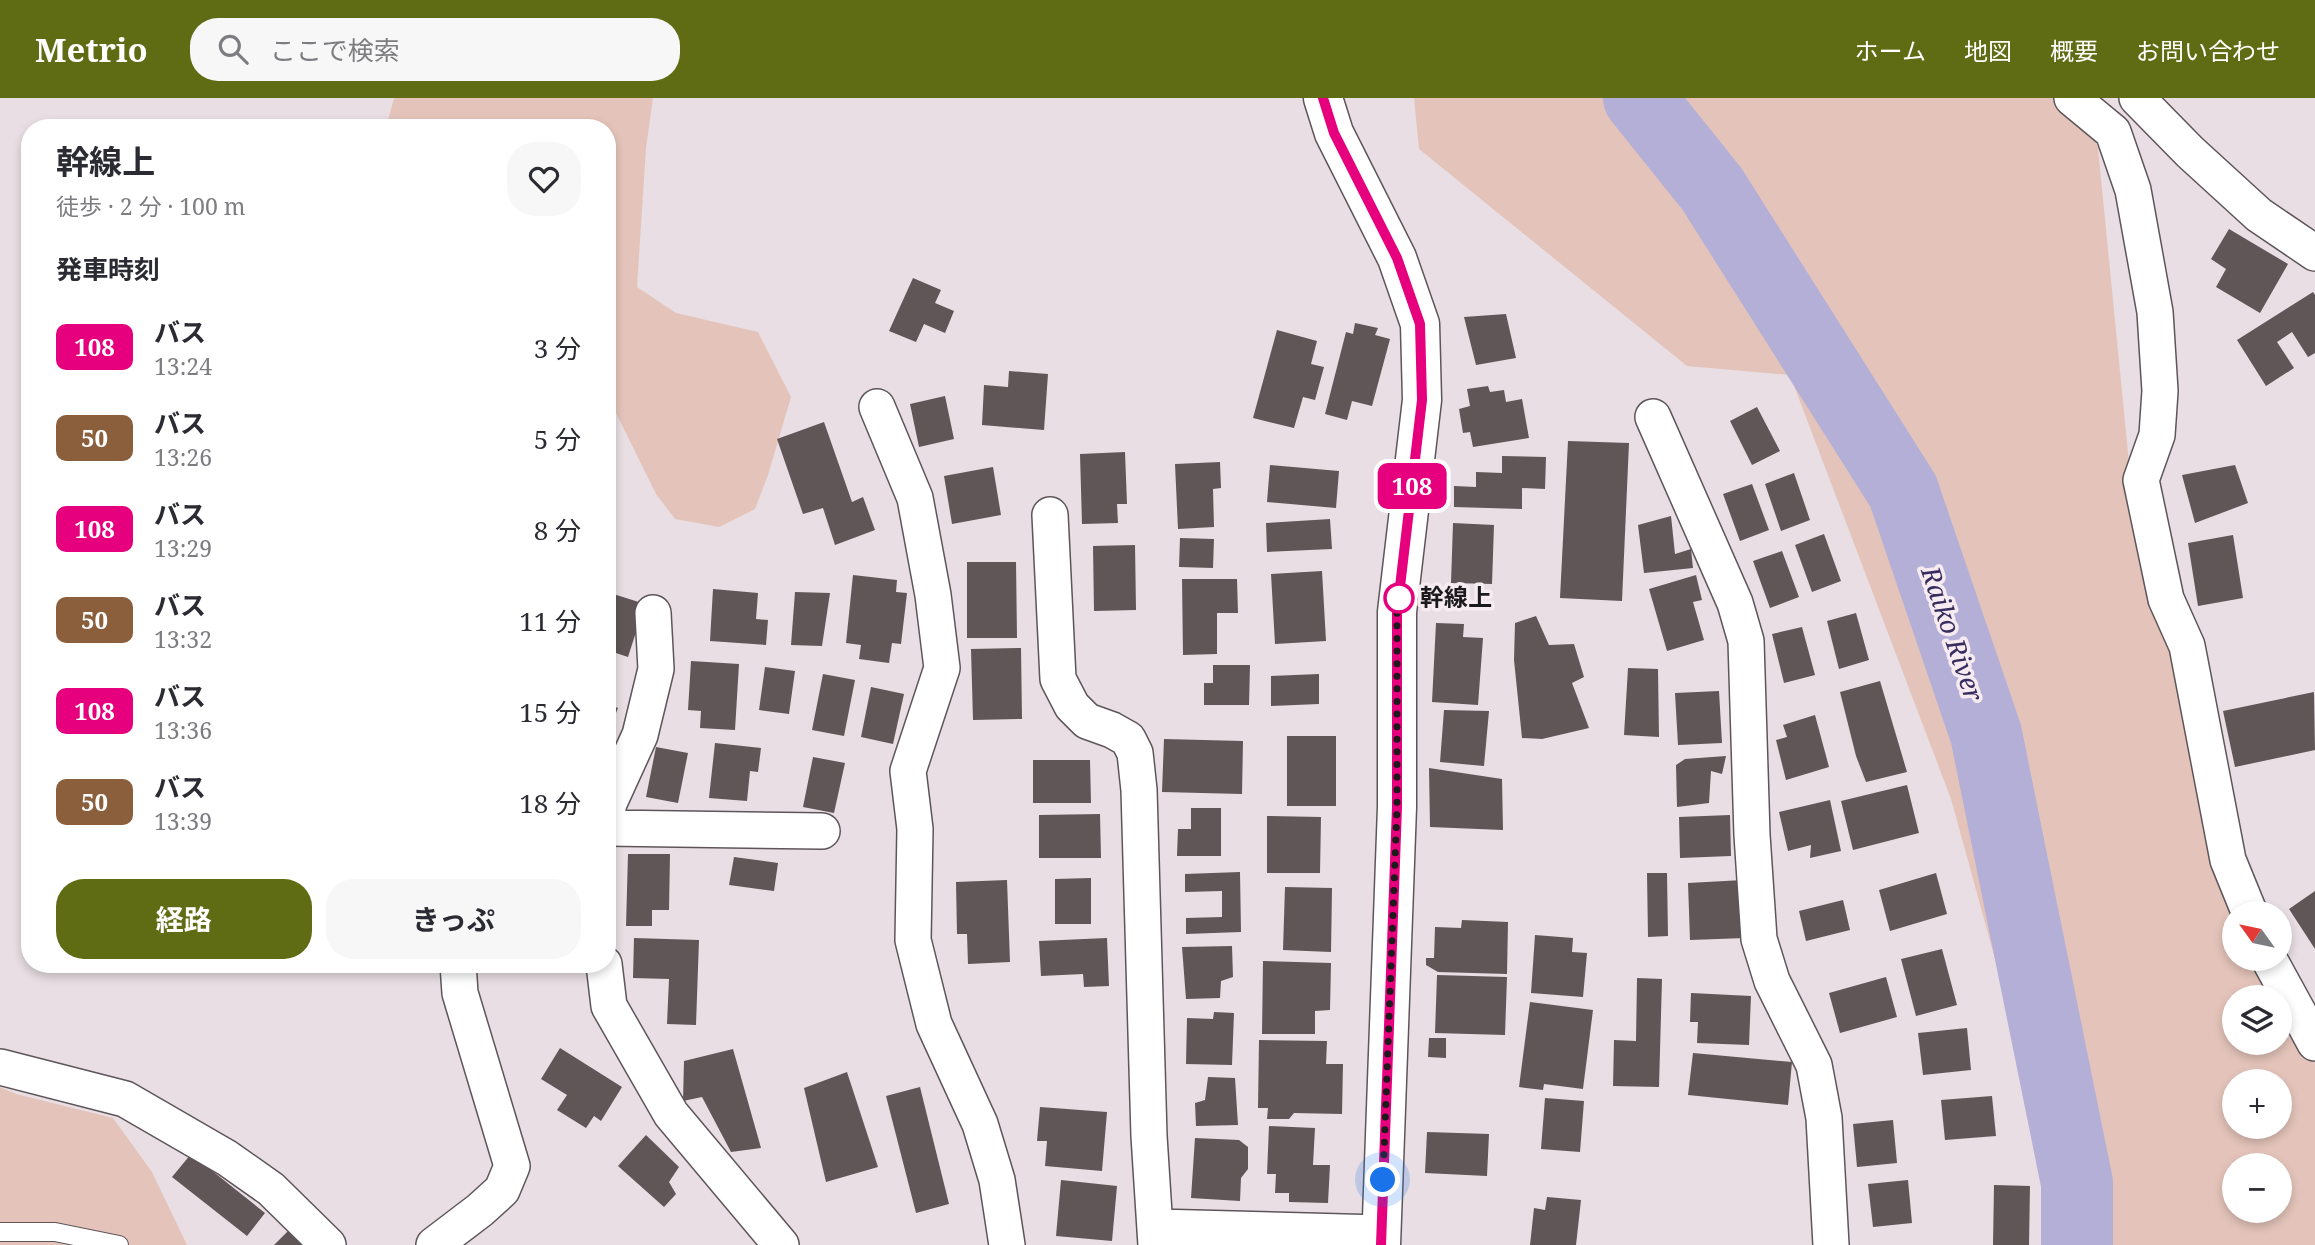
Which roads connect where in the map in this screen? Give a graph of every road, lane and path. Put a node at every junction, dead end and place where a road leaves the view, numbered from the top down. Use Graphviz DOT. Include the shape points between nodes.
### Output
graph roads {
  1 [pos="1323,98"];
  2 [pos="2072,98"];
  3 [pos="2137,98"];
  4 [pos="2315,253"];
  5 [pos="877,407"];
  6 [pos="1653,417"];
  7 [pos="1050,515"];
  8 [pos="653,613"];
  9 [pos="616,788"];
  10 [pos="616,828"];
  11 [pos="821,831"];
  12 [pos="2245,901"];
  13 [pos="2276,971"];
  14 [pos="459,973"];
  15 [pos="605,973"];
  16 [pos="2315,1043"];
  17 [pos="0,1067"];
  18 [pos="0,1232"];
  19 [pos="1156,1236"];
  20 [pos="1381,1239"];
  21 [pos="119,1245"];
  22 [pos="328,1245"];
  23 [pos="434,1245"];
  24 [pos="780,1245"];
  25 [pos="1007,1245"];
  26 [pos="1831,1245"];
  1 -- 20 [label="main road" via="1334,133 1397,258 1420,324 1422,400 1397,612 1397,807"];
  2 -- 12 [label="street" via="2113,132 2133,190 2155,312 2160,391 2157,435 2141,480 2166,599 2187,646 2228,860"];
  3 -- 4 [label="street" via="2259,215"];
  5 -- 25 [label="street" via="915,498 942,668 908,771 915,829 913,940 934,1024 980,1124 997,1180"];
  6 -- 26 [label="street" via="1735,603 1746,641 1759,939 1772,981 1814,1065 1824,1118"];
  7 -- 19 [label="street" via="1058,680 1072,706 1087,721 1128,738 1135,752"];
  8 -- 9 [label="street" via="656,668 640,735"];
  10 -- 11 [label="street"];
  13 -- 16 [label="street"];
  14 -- 23 [label="street" via="460,993 512,1166 502,1190"];
  15 -- 24 [label="street" via="609,1006 671,1114"];
  17 -- 22 [label="street" via="125,1099 228,1158 271,1189"];
  18 -- 21 [label="lane" via="55,1232"];
  19 -- 20 [label="street"];
}
